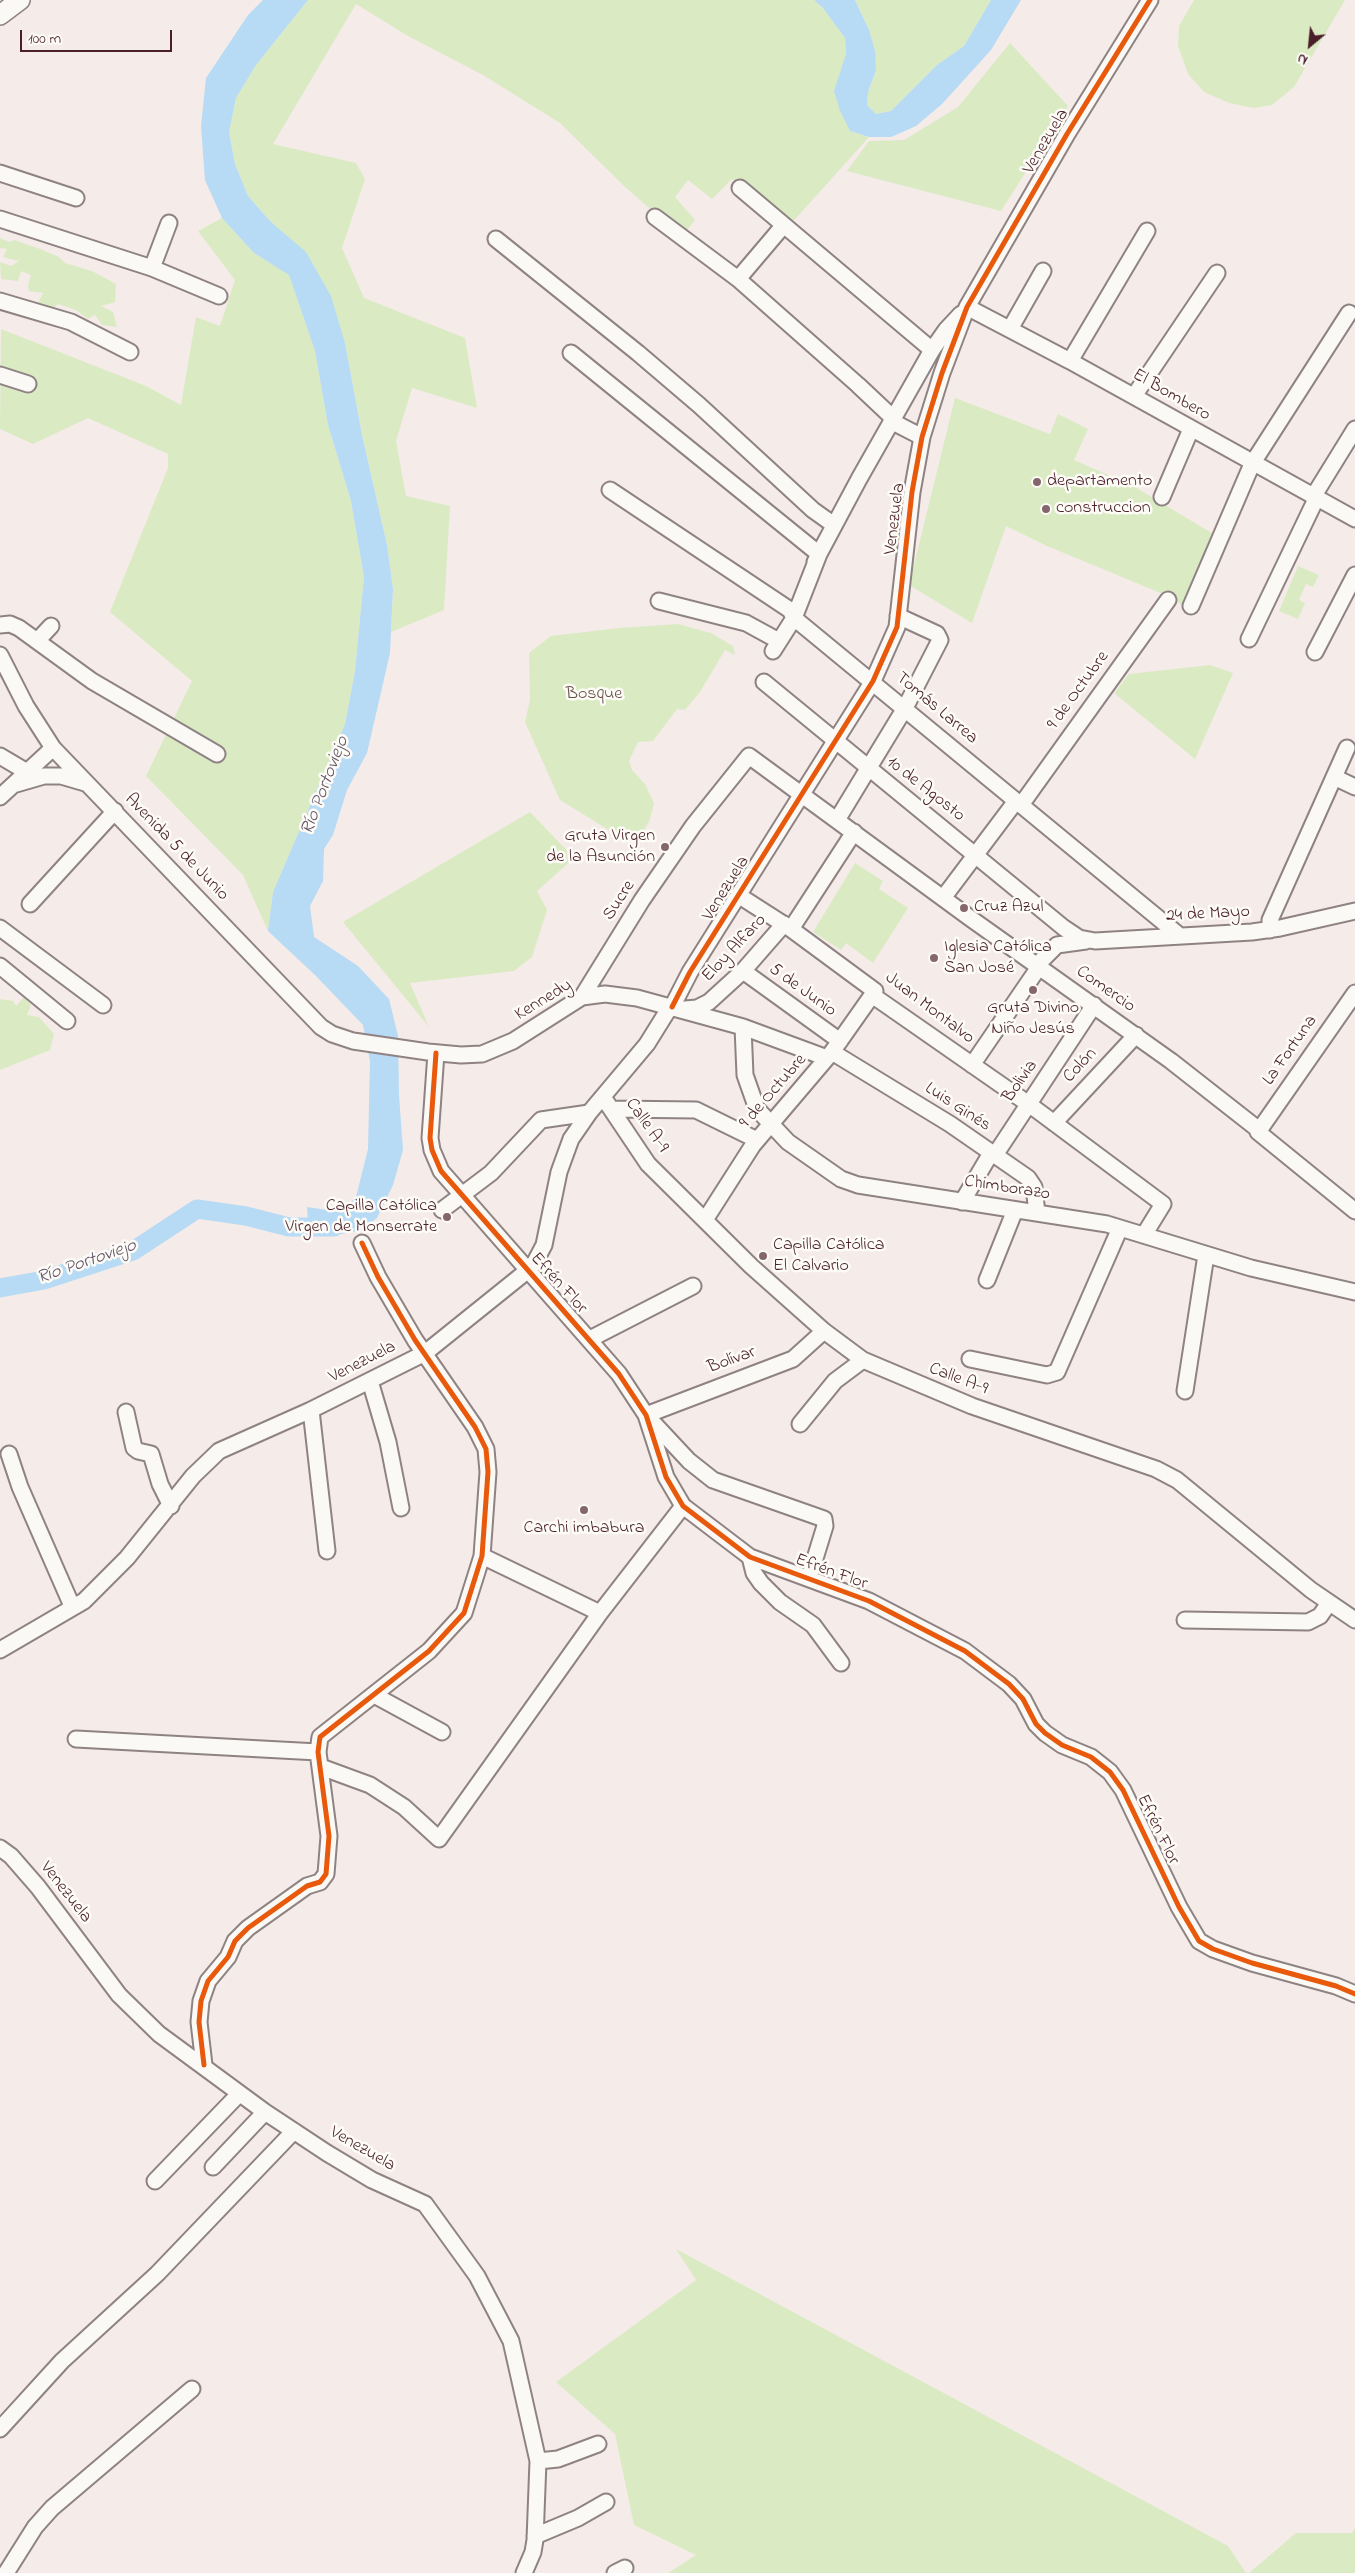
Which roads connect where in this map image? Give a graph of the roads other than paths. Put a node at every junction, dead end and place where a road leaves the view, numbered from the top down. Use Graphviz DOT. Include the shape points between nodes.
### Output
graph roads {
  1 [pos="20,0"];
  2 [pos="1150,0"];
  3 [pos="0,15"];
  4 [pos="0,173"];
  5 [pos="740,188"];
  6 [pos="76,198"];
  7 [pos="656,217"];
  8 [pos="0,219"];
  9 [pos="170,223"];
  10 [pos="783,226"];
  11 [pos="1147,231"];
  12 [pos="496,238"];
  13 [pos="152,268"];
  14 [pos="1043,271"];
  15 [pos="1217,274"];
  16 [pos="738,279"];
  17 [pos="219,296"];
  18 [pos="0,301"];
  19 [pos="967,307"];
  20 [pos="1348,313"];
  21 [pos="1010,329"];
  22 [pos="932,350"];
  23 [pos="130,352"];
  24 [pos="571,353"];
  25 [pos="1070,361"];
  26 [pos="0,375"];
  27 [pos="28,384"];
  28 [pos="1134,396"];
  29 [pos="892,420"];
  30 [pos="1191,429"];
  31 [pos="1355,429"];
  32 [pos="922,438"];
  33 [pos="1252,464"];
  34 [pos="610,490"];
  35 [pos="1162,497"];
  36 [pos="1314,498"];
  37 [pos="1355,519"];
  38 [pos="834,525"];
  39 [pos="819,554"];
  40 [pos="1355,575"];
  41 [pos="1168,600"];
  42 [pos="659,601"];
  43 [pos="1191,606"];
  44 [pos="792,614"];
  45 [pos="898,616"];
  46 [pos="0,625"];
  47 [pos="51,626"];
  48 [pos="1249,639"];
  49 [pos="37,641"];
  50 [pos="1316,652"];
  51 [pos="0,654"];
  52 [pos="873,681"];
  53 [pos="764,682"];
  54 [pos="904,708"];
  55 [pos="836,742"];
  56 [pos="53,748"];
  57 [pos="1348,748"];
  58 [pos="216,754"];
  59 [pos="0,756"];
  60 [pos="749,756"];
  61 [pos="868,768"];
  62 [pos="27,772"];
  63 [pos="1334,777"];
  64 [pos="86,783"];
  65 [pos="13,785"];
  66 [pos="1355,787"];
  67 [pos="802,795"];
  68 [pos="0,797"];
  69 [pos="1019,803"];
  70 [pos="115,811"];
  71 [pos="838,820"];
  72 [pos="854,832"];
  73 [pos="976,854"];
  74 [pos="738,896"];
  75 [pos="943,898"];
  76 [pos="30,904"];
  77 [pos="1355,911"];
  78 [pos="1158,918"];
  79 [pos="788,926"];
  80 [pos="0,928"];
  81 [pos="1064,928"];
  82 [pos="1270,930"];
  83 [pos="1180,936"];
  84 [pos="1160,937"];
  85 [pos="1095,940"];
  86 [pos="0,966"];
  87 [pos="1038,966"];
  88 [pos="743,971"];
  89 [pos="1355,992"];
  90 [pos="874,993"];
  91 [pos="582,997"];
  92 [pos="103,1005"];
  93 [pos="1094,1005"];
  94 [pos="674,1008"];
  95 [pos="67,1021"];
  96 [pos="743,1027"];
  97 [pos="1136,1035"];
  98 [pos="833,1051"];
  99 [pos="432,1053"];
  100 [pos="972,1065"];
  101 [pos="613,1105"];
  102 [pos="1029,1105"];
  103 [pos="589,1113"];
  104 [pos="1054,1123"];
  105 [pos="771,1125"];
  106 [pos="1259,1130"];
  107 [pos="755,1142"];
  108 [pos="788,1142"];
  109 [pos="993,1154"];
  110 [pos="462,1196"];
  111 [pos="962,1202"];
  112 [pos="442,1210"];
  113 [pos="1015,1210"];
  114 [pos="1355,1211"];
  115 [pos="1037,1212"];
  116 [pos="705,1220"];
  117 [pos="1120,1228"];
  118 [pos="1144,1235"];
  119 [pos="362,1243"];
  120 [pos="1206,1255"];
  121 [pos="527,1271"];
  122 [pos="987,1280"];
  123 [pos="693,1286"];
  124 [pos="1355,1292"];
  125 [pos="824,1331"];
  126 [pos="590,1340"];
  127 [pos="425,1353"];
  128 [pos="970,1359"];
  129 [pos="863,1360"];
  130 [pos="370,1381"];
  131 [pos="1185,1391"];
  132 [pos="311,1410"];
  133 [pos="126,1412"];
  134 [pos="646,1415"];
  135 [pos="800,1424"];
  136 [pos="9,1454"];
  137 [pos="171,1506"];
  138 [pos="683,1506"];
  139 [pos="401,1508"];
  140 [pos="327,1551"];
  141 [pos="482,1556"];
  142 [pos="750,1558"];
  143 [pos="809,1578"];
  144 [pos="1329,1603"];
  145 [pos="72,1606"];
  146 [pos="600,1613"];
  147 [pos="1185,1620"];
  148 [pos="1355,1620"];
  149 [pos="1,1647"];
  150 [pos="841,1662"];
  151 [pos="374,1695"];
  152 [pos="442,1732"];
  153 [pos="76,1739"];
  154 [pos="318,1752"];
  155 [pos="320,1767"];
  156 [pos="0,1848"];
  157 [pos="1355,1994"];
  158 [pos="204,2065"];
  159 [pos="239,2094"];
  160 [pos="265,2112"];
  161 [pos="294,2131"];
  162 [pos="213,2167"];
  163 [pos="155,2181"];
  164 [pos="192,2389"];
  165 [pos="0,2429"];
  166 [pos="598,2444"];
  167 [pos="538,2460"];
  168 [pos="606,2502"];
  169 [pos="535,2536"];
  170 [pos="6,2573"];
  171 [pos="524,2573"];
  1 -- 3 [label="main road"];
  2 -- 19 [label="street, Venezuela" via="1067,134"];
  4 -- 6 [label="street"];
  5 -- 10 [label="street"];
  7 -- 16 [label="street"];
  8 -- 13 [label="street"];
  9 -- 13 [label="street"];
  10 -- 16 [label="street"];
  10 -- 22 [label="street"];
  11 -- 25 [label="street"];
  12 -- 38 [label="street" via="645,359 813,510"];
  13 -- 17 [label="street"];
  14 -- 21 [label="street"];
  15 -- 28 [label="street"];
  16 -- 29 [label="street"];
  18 -- 23 [label="street" via="71,322"];
  19 -- 21 [label="street, El Bombero"];
  19 -- 22 [label="street"];
  19 -- 32 [label="street, Venezuela"];
  20 -- 33 [label="street"];
  21 -- 25 [label="street, El Bombero"];
  22 -- 29 [label="street"];
  24 -- 39 [label="street"];
  25 -- 28 [label="street, El Bombero"];
  26 -- 27 [label="street"];
  28 -- 30 [label="street, El Bombero"];
  29 -- 32 [label="street"];
  29 -- 38 [label="street"];
  30 -- 33 [label="street, El Bombero"];
  30 -- 35 [label="street"];
  31 -- 36 [label="street"];
  32 -- 45 [label="street, Venezuela" via="912,492"];
  33 -- 36 [label="street, El Bombero"];
  33 -- 43 [label="street"];
  34 -- 44 [label="street, Tomás Larrea"];
  36 -- 37 [label="street, El Bombero"];
  36 -- 48 [label="street"];
  38 -- 39 [label="street"];
  39 -- 44 [label="street"];
  40 -- 50 [label="street"];
  41 -- 69 [label="street, 9 de Octubre"];
  42 -- 44 [label="street" via="746,623 766,632 776,646"];
  44 -- 52 [label="street, Tomás Larrea"];
  45 -- 52 [label="street, Venezuela" via="894,637"];
  45 -- 54 [label="street" via="937,634 940,640"];
  46 -- 49 [label="street" via="10,624"];
  47 -- 49 [label="street"];
  49 -- 58 [label="street" via="92,680"];
  51 -- 56 [label="street, Avenida 5 de Junio" via="26,706"];
  52 -- 54 [label="street, Tomás Larrea"];
  52 -- 55 [label="street, Venezuela"];
  53 -- 55 [label="street, 10 de Agosto"];
  54 -- 61 [label="street"];
  54 -- 69 [label="street, Tomás Larrea"];
  55 -- 61 [label="street, 10 de Agosto"];
  55 -- 67 [label="street, Venezuela"];
  56 -- 62 [label="street"];
  56 -- 64 [label="street, Avenida 5 de Junio"];
  57 -- 63 [label="street"];
  59 -- 62 [label="street"];
  60 -- 67 [label="street, Comercio"];
  60 -- 91 [label="street, Sucre" via="693,826"];
  61 -- 71 [label="street"];
  61 -- 73 [label="street, 10 de Agosto"];
  62 -- 65 [label="street"];
  63 -- 66 [label="street"];
  63 -- 82 [label="street" via="1270,920"];
  64 -- 65 [label="street" via="53,776"];
  64 -- 70 [label="street, Avenida 5 de Junio"];
  65 -- 68 [label="street"];
  67 -- 71 [label="street, Comercio"];
  67 -- 74 [label="street, Venezuela"];
  69 -- 73 [label="street, 9 de Octubre"];
  69 -- 78 [label="street, Tomás Larrea"];
  70 -- 76 [label="street"];
  70 -- 99 [label="street, Avenida 5 de Junio" via="321,1027 353,1041"];
  71 -- 72 [label="street, Comercio"];
  72 -- 75 [label="street, Comercio"];
  72 -- 79 [label="street, Eloy Alfaro"];
  73 -- 75 [label="street, 9 de Octubre"];
  73 -- 81 [label="street, 10 de Agosto"];
  74 -- 79 [label="street, Juan Montalvo"];
  74 -- 94 [label="street, Venezuela" via="690,972"];
  75 -- 87 [label="street, Comercio"];
  77 -- 82 [label="street, 24 de Mayo"];
  78 -- 83 [label="street, Tomás Larrea"];
  78 -- 84 [label="street"];
  79 -- 88 [label="street, Eloy Alfaro"];
  79 -- 90 [label="street, Juan Montalvo"];
  80 -- 92 [label="street"];
  81 -- 85 [label="street, 24 de Mayo" via="1079,938"];
  81 -- 87 [label="street"];
  82 -- 83 [label="street, 24 de Mayo"];
  83 -- 84 [label="street, 24 de Mayo"];
  84 -- 85 [label="street, 24 de Mayo"];
  85 -- 87 [label="street" via="1057,945"];
  86 -- 95 [label="street"];
  87 -- 93 [label="street, Comercio"];
  87 -- 100 [label="street"];
  88 -- 94 [label="street, Eloy Alfaro" via="709,1002 697,1008"];
  88 -- 98 [label="street, 5 de Junio"];
  89 -- 106 [label="street, La Fortuna"];
  90 -- 98 [label="street, 9 de Octubre"];
  90 -- 100 [label="street, Juan Montalvo"];
  91 -- 94 [label="street, Kennedy" via="613,994"];
  91 -- 99 [label="street, Kennedy" via="492,1051 472,1055"];
  93 -- 97 [label="street, Comercio"];
  93 -- 102 [label="street, Bolivia"];
  94 -- 96 [label="street, Luis Ginés"];
  94 -- 101 [label="street, Venezuela" via="647,1044"];
  96 -- 98 [label="street, Luis Ginés"];
  96 -- 105 [label="street, Chimborazo" via="748,1087 757,1109"];
  97 -- 104 [label="street, Colón"];
  97 -- 106 [label="street, Comercio"];
  98 -- 105 [label="street, 9 de Octubre"];
  98 -- 109 [label="street, Luis Ginés"];
  99 -- 110 [label="street, Efrén Flor" via="432,1150 441,1171"];
  100 -- 102 [label="street, Juan Montalvo"];
  101 -- 103 [label="street, Venezuela"];
  101 -- 107 [label="street" via="696,1110"];
  101 -- 116 [label="street, Calle A-9" via="623,1127 648,1164"];
  102 -- 104 [label="street, Juan Montalvo"];
  102 -- 109 [label="street, Bolivia"];
  103 -- 110 [label="street" via="542,1120 491,1173"];
  103 -- 121 [label="street, Venezuela" via="565,1151 544,1245"];
  104 -- 118 [label="street, Juan Montalvo" via="1164,1204"];
  105 -- 107 [label="street, 9 de Octubre"];
  105 -- 108 [label="street, Chimborazo"];
  106 -- 114 [label="street, Comercio"];
  107 -- 108 [label="street" via="769,1139"];
  107 -- 116 [label="street, 9 de Octubre"];
  108 -- 111 [label="street, Chimborazo" via="849,1182"];
  109 -- 111 [label="street, Bolivia"];
  109 -- 115 [label="street, Luis Ginés" via="1031,1181"];
  110 -- 112 [label="street"];
  110 -- 121 [label="street, Efrén Flor"];
  111 -- 113 [label="street, Chimborazo"];
  113 -- 115 [label="street, Chimborazo"];
  113 -- 122 [label="street"];
  115 -- 117 [label="street, Chimborazo"];
  116 -- 125 [label="street, Calle A-9"];
  117 -- 118 [label="street, Chimborazo"];
  117 -- 128 [label="street" via="1057,1372 1047,1375"];
  118 -- 120 [label="street, Chimborazo"];
  119 -- 127 [label="street" via="378,1277"];
  120 -- 124 [label="street, Chimborazo"];
  120 -- 131 [label="street"];
  121 -- 126 [label="street, Efrén Flor"];
  121 -- 127 [label="street, Venezuela"];
  123 -- 126 [label="street"];
  125 -- 129 [label="street, Calle A-9"];
  125 -- 134 [label="street, Bolívar" via="793,1359"];
  126 -- 134 [label="street, Efrén Flor" via="619,1374"];
  127 -- 130 [label="street, Venezuela"];
  127 -- 141 [label="street" via="486,1449 488,1472"];
  129 -- 135 [label="street" via="835,1381"];
  129 -- 144 [label="street, Calle A-9" via="972,1406 1156,1469 1177,1480"];
  130 -- 132 [label="street, Venezuela"];
  130 -- 139 [label="street" via="388,1442"];
  132 -- 137 [label="street, Venezuela" via="219,1451 193,1476"];
  132 -- 140 [label="street"];
  133 -- 137 [label="street" via="134,1448 150,1454"];
  134 -- 138 [label="street, Efrén Flor" via="666,1477"];
  134 -- 143 [label="street" via="689,1461 713,1480 824,1519 825,1526"];
  136 -- 145 [label="street"];
  137 -- 145 [label="street, Venezuela" via="127,1558 84,1601"];
  138 -- 142 [label="street, Efrén Flor"];
  138 -- 146 [label="street"];
  141 -- 146 [label="street"];
  141 -- 151 [label="street" via="464,1614 429,1651"];
  142 -- 143 [label="street, Efrén Flor"];
  142 -- 150 [label="street" via="754,1573 762,1583 780,1602 813,1625"];
  143 -- 157 [label="street, Efrén Flor" via="868,1601 965,1651 1009,1684 1045,1733 1062,1745 1090,1757 1110,1772 1123,1790 1179,1907 1199,1941 1252,1963"];
  144 -- 147 [label="street" via="1320,1616 1308,1622"];
  144 -- 148 [label="street, Calle A-9"];
  145 -- 149 [label="street, Venezuela"];
  146 -- 155 [label="street" via="439,1839 404,1807 370,1785"];
  151 -- 152 [label="street"];
  151 -- 154 [label="street" via="320,1737"];
  153 -- 154 [label="street"];
  154 -- 155 [label="street"];
  155 -- 158 [label="street" via="329,1836 326,1874 320,1882 307,1886 248,1928 235,1941 228,1957 208,1981 201,2001 199,2022"];
  156 -- 158 [label="street, Venezuela" via="38,1887 119,1995 159,2034"];
  158 -- 159 [label="street, Venezuela"];
  159 -- 160 [label="street, Venezuela"];
  159 -- 163 [label="street"];
  160 -- 161 [label="street, Venezuela"];
  160 -- 162 [label="street"];
  161 -- 165 [label="street" via="157,2274 62,2361"];
  161 -- 167 [label="street, Venezuela" via="372,2180 425,2204 476,2276 512,2341"];
  164 -- 170 [label="street" via="52,2508 35,2527"];
  166 -- 167 [label="street" via="558,2459"];
  167 -- 169 [label="street, Venezuela"];
  168 -- 169 [label="street"];
  169 -- 171 [label="street, Venezuela" via="533,2552"];
}
